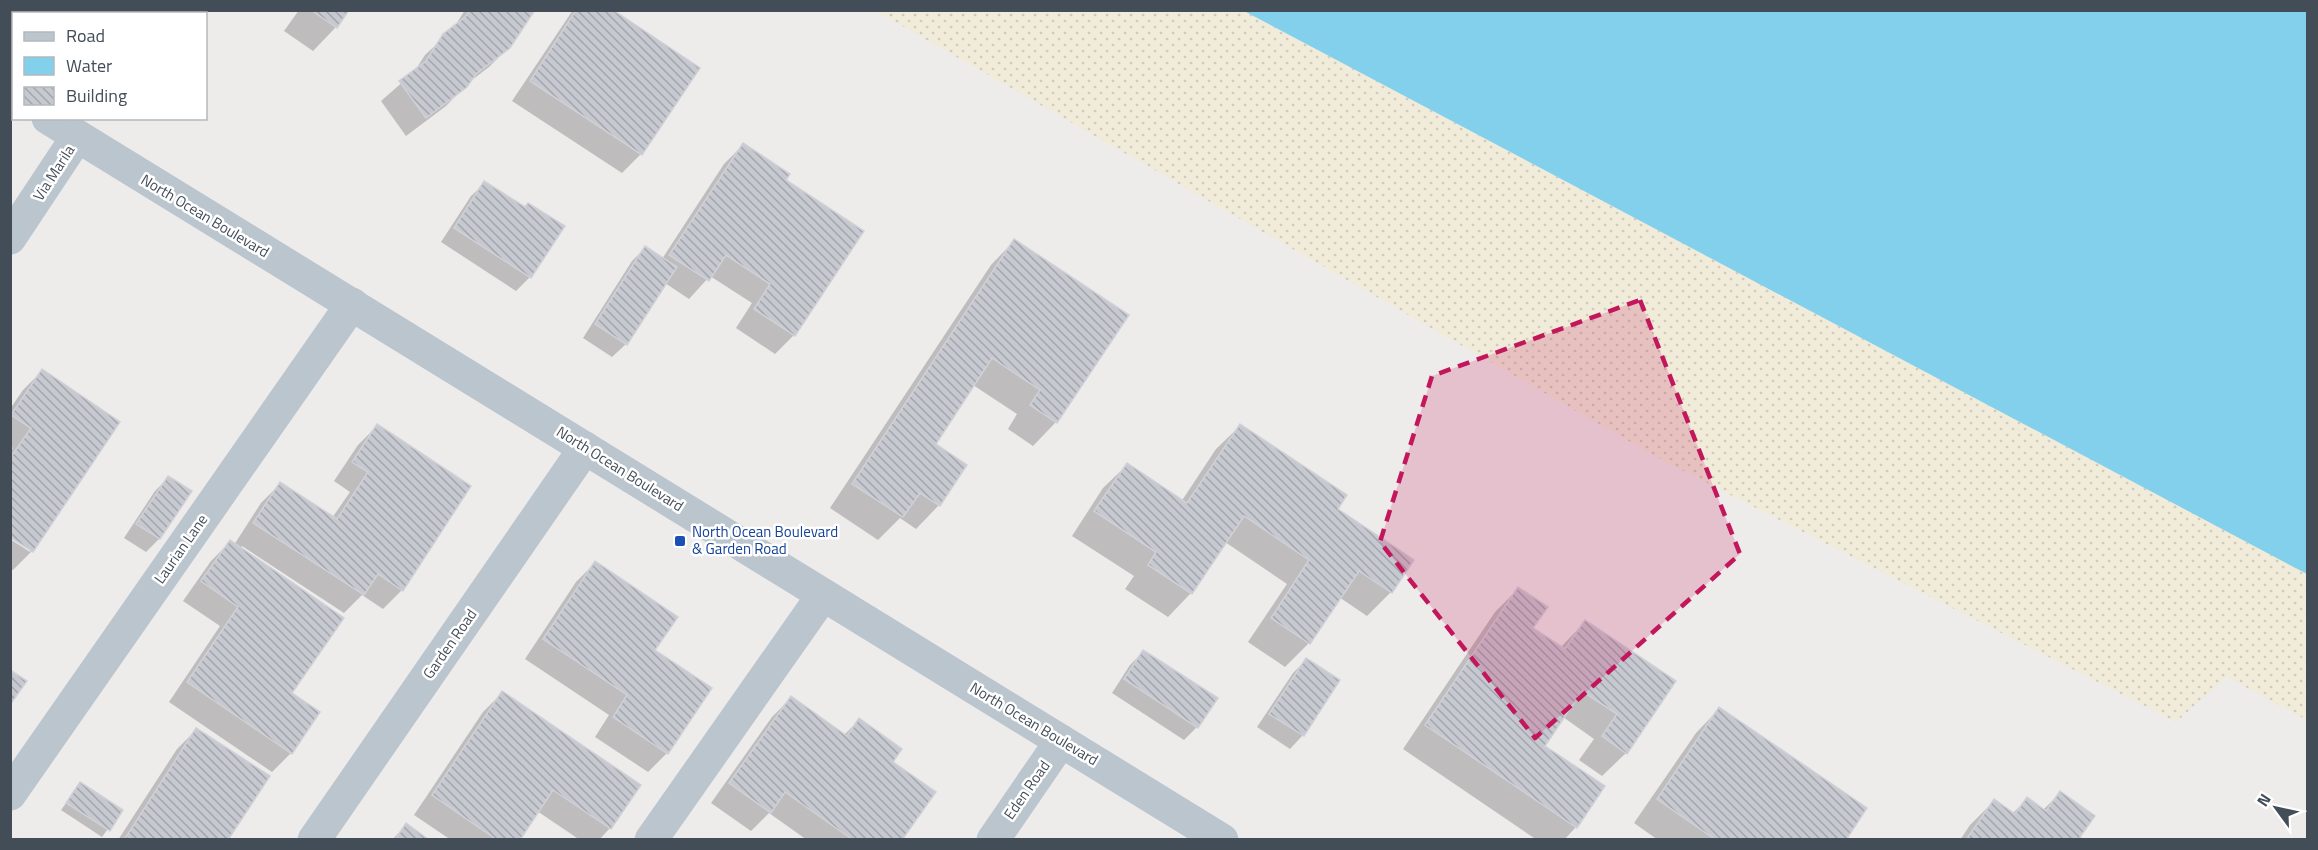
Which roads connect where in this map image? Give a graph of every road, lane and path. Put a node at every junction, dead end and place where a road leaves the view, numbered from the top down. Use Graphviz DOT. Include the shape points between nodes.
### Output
graph roads {
  1 [pos="51,120"];
  2 [pos="77,137"];
  3 [pos="10,238"];
  4 [pos="352,304"];
  5 [pos="585,448"];
  6 [pos="823,595"];
  7 [pos="1061,741"];
  8 [pos="10,794"];
  9 [pos="314,840"];
  10 [pos="651,840"];
  11 [pos="993,840"];
  12 [pos="1222,840"];
  1 -- 2 [label="street, North Ocean Boulevard"];
  2 -- 3 [label="street, Via Marila"];
  2 -- 4 [label="street, North Ocean Boulevard"];
  4 -- 5 [label="street, North Ocean Boulevard"];
  4 -- 8 [label="street, Laurian Lane"];
  5 -- 6 [label="street, North Ocean Boulevard"];
  5 -- 9 [label="street, Garden Road"];
  6 -- 7 [label="street, North Ocean Boulevard"];
  6 -- 10 [label="street"];
  7 -- 11 [label="street, Eden Road"];
  7 -- 12 [label="street, North Ocean Boulevard"];
}
